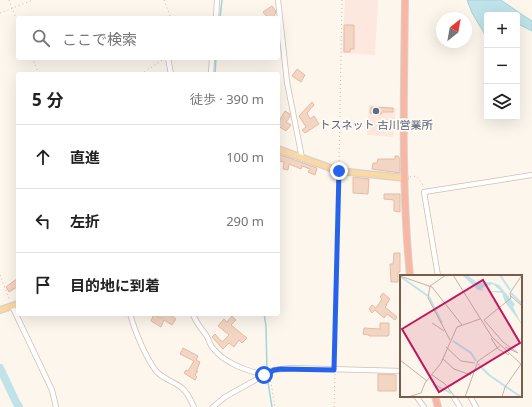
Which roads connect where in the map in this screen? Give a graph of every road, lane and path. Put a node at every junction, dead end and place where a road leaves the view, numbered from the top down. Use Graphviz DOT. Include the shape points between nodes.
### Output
graph roads {
  1 [pos="9,0"];
  2 [pos="34,0"];
  3 [pos="164,0"];
  4 [pos="217,0"];
  5 [pos="278,0"];
  6 [pos="342,0"];
  7 [pos="405,0"];
  8 [pos="12,8"];
  9 [pos="0,13"];
  10 [pos="170,16"];
  11 [pos="216,16"];
  12 [pos="280,16"];
  13 [pos="16,18"];
  14 [pos="280,18"];
  15 [pos="33,60"];
  16 [pos="163,60"];
  17 [pos="167,60"];
  18 [pos="212,60"];
  19 [pos="38,72"];
  20 [pos="144,72"];
  21 [pos="170,72"];
  22 [pos="211,72"];
  23 [pos="280,150"];
  24 [pos="302,158"];
  25 [pos="339,171"];
  26 [pos="532,175"];
  27 [pos="405,178"];
  28 [pos="427,191"];
  29 [pos="409,274"];
  30 [pos="438,275"];
  31 [pos="0,276"];
  32 [pos="15,305"];
  33 [pos="0,310"];
  34 [pos="20,316"];
  35 [pos="131,316"];
  36 [pos="194,316"];
  37 [pos="334,370"];
  38 [pos="400,371"];
  39 [pos="267,373"];
  40 [pos="417,397"];
  41 [pos="435,397"];
  42 [pos="455,397"];
  43 [pos="471,397"];
  44 [pos="56,407"];
  45 [pos="194,407"];
  46 [pos="213,407"];
  47 [pos="275,407"];
  48 [pos="334,407"];
  49 [pos="424,407"];
  50 [pos="438,407"];
  51 [pos="460,407"];
  52 [pos="476,407"];
  1 -- 8 [label="path"];
  2 -- 8 [label="path"];
  3 -- 10 [label="path"];
  4 -- 11 [label="street"];
  5 -- 12 [label="street"];
  6 -- 25 [label="path"];
  7 -- 27 [label="highway"];
  8 -- 9 [label="path"];
  8 -- 13 [label="path"];
  14 -- 24 [label="street" via="287,82"];
  15 -- 19 [label="path"];
  16 -- 20 [label="path"];
  17 -- 21 [label="street"];
  18 -- 22 [label="street"];
  23 -- 24 [label="main road"];
  24 -- 25 [label="main road"];
  25 -- 27 [label="main road"];
  25 -- 37 [label="path"];
  26 -- 28 [label="street"];
  27 -- 28 [label="path" via="416,176"];
  27 -- 29 [label="highway"];
  28 -- 30 [label="street"];
  31 -- 32 [label="path"];
  32 -- 33 [label="main road"];
  34 -- 44 [label="street" via="52,390"];
  35 -- 45 [label="street" via="137,337 156,371 181,387"];
  36 -- 39 [label="street" via="211,346 229,362"];
  37 -- 38 [label="street"];
  37 -- 39 [label="street" via="291,368"];
  37 -- 48 [label="path"];
  39 -- 46 [label="street" via="225,397"];
  39 -- 47 [label="path"];
  40 -- 49 [label="street"];
  41 -- 50 [label="highway"];
  42 -- 51 [label="street"];
  43 -- 52 [label="street"];
}
